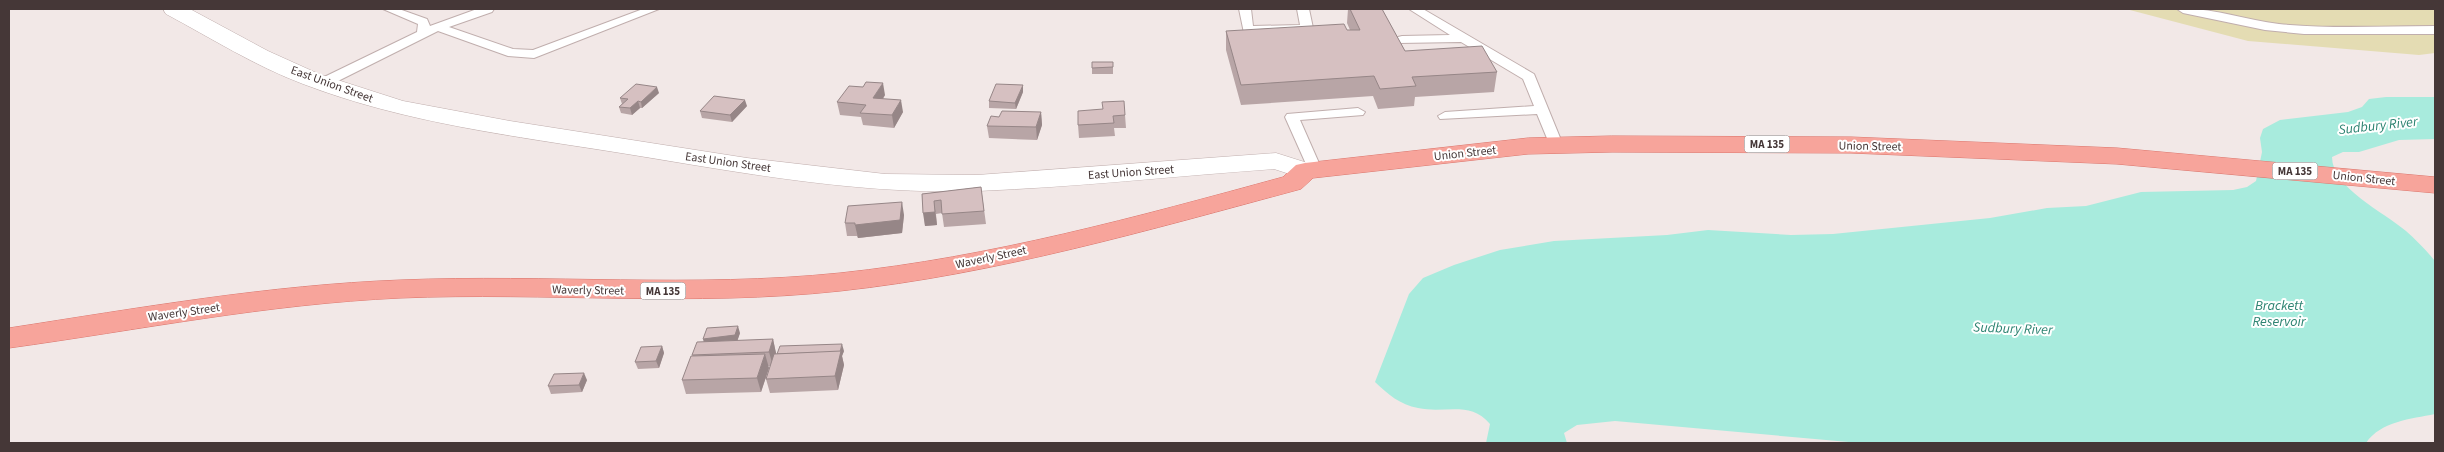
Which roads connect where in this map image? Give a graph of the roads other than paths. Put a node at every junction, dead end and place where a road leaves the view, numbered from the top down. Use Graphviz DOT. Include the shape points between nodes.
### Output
graph roads {
  1 [pos="174,9"];
  2 [pos="390,9"];
  3 [pos="488,9"];
  4 [pos="653,9"];
  5 [pos="1245,9"];
  6 [pos="1304,9"];
  7 [pos="1415,9"];
  8 [pos="2183,9"];
  9 [pos="2237,9"];
  10 [pos="422,14"];
  11 [pos="2220,17"];
  12 [pos="437,27"];
  13 [pos="2435,30"];
  14 [pos="422,34"];
  15 [pos="1464,38"];
  16 [pos="1402,40"];
  17 [pos="323,83"];
  18 [pos="1542,110"];
  19 [pos="1358,112"];
  20 [pos="1445,116"];
  21 [pos="1556,146"];
  22 [pos="1310,171"];
  23 [pos="2435,185"];
  24 [pos="9,338"];
  1 -- 17 [label="street, East Union Street" via="260,56"];
  2 -- 10 [label="lane"];
  3 -- 12 [label="lane"];
  4 -- 12 [label="lane" via="543,52 525,55"];
  5 -- 6 [label="lane" via="1248,30 1307,28"];
  7 -- 15 [label="lane"];
  8 -- 11 [label="lane"];
  9 -- 11 [label="lane"];
  10 -- 14 [label="lane" via="425,29"];
  11 -- 13 [label="lane" via="2304,30"];
  12 -- 14 [label="lane"];
  14 -- 17 [label="lane"];
  15 -- 16 [label="lane"];
  15 -- 18 [label="lane" via="1529,77"];
  17 -- 22 [label="street, East Union Street" via="399,107 501,127 747,166 885,182 976,183 1276,161"];
  18 -- 20 [label="lane"];
  18 -- 21 [label="lane"];
  19 -- 22 [label="lane" via="1292,117"];
  21 -- 22 [label="main road, Union Street / MA 135" via="1528,146"];
  21 -- 23 [label="main road, Union Street / MA 135" via="1851,145 2118,156"];
  22 -- 24 [label="main road, Waverly Street / MA 135" via="1292,184 1253,194 1029,249 897,275 743,290 467,289 336,294 209,308"];
}
